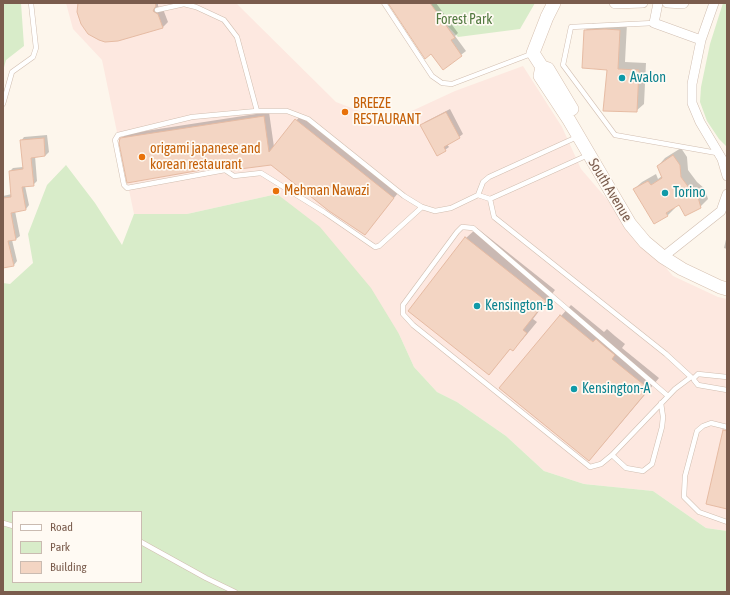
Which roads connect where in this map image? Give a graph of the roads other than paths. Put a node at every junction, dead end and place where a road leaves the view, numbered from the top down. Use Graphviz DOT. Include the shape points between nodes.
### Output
graph roads {
  1 [pos="31,3"];
  2 [pos="384,3"];
  3 [pos="554,3"];
  4 [pos="614,3"];
  5 [pos="643,3"];
  6 [pos="658,3"];
  7 [pos="667,3"];
  8 [pos="684,3"];
  9 [pos="714,3"];
  10 [pos="157,10"];
  11 [pos="654,23"];
  12 [pos="701,40"];
  13 [pos="533,54"];
  14 [pos="542,67"];
  15 [pos="3,104"];
  16 [pos="258,111"];
  17 [pos="578,136"];
  18 [pos="719,153"];
  19 [pos="589,155"];
  20 [pos="727,176"];
  21 [pos="727,194"];
  22 [pos="478,195"];
  23 [pos="490,200"];
  24 [pos="422,207"];
  25 [pos="725,208"];
  26 [pos="668,253"];
  27 [pos="727,284"];
  28 [pos="727,289"];
  29 [pos="692,377"];
  30 [pos="727,377"];
  31 [pos="727,390"];
  32 [pos="668,396"];
  33 [pos="661,403"];
  34 [pos="727,427"];
  35 [pos="612,455"];
  36 [pos="727,522"];
  37 [pos="142,543"];
  38 [pos="235,592"];
  1 -- 15 [label="lane" via="36,48 33,57 12,72"];
  2 -- 13 [label="lane" via="432,76 442,83 452,84"];
  3 -- 13 [label="street" via="546,17"];
  4 -- 5 [label="street"];
  6 -- 11 [label="street"];
  7 -- 8 [label="street"];
  9 -- 12 [label="street"];
  10 -- 16 [label="lane" via="184,4 224,20 237,37"];
  11 -- 12 [label="street"];
  11 -- 18 [label="lane" via="571,27 563,65 615,135"];
  12 -- 18 [label="street" via="692,84 692,103"];
  13 -- 14 [label="street, South Avenue"];
  14 -- 17 [label="street, South Avenue" via="540,76"];
  14 -- 26 [label="street" via="548,69 646,236"];
  16 -- 24 [label="lane" via="287,111 308,119 404,196"];
  16 -- 24 [label="lane" via="192,117 118,135 115,140 125,186 127,188 225,170 234,176 261,172 374,247 379,246"];
  17 -- 19 [label="street, South Avenue"];
  17 -- 22 [label="lane" via="489,177 483,182"];
  18 -- 20 [label="street"];
  19 -- 23 [label="lane"];
  19 -- 28 [label="street, South Avenue" via="630,224 645,242 682,270"];
  21 -- 25 [label="street"];
  22 -- 23 [label="lane"];
  22 -- 24 [label="lane" via="451,208 435,211"];
  23 -- 29 [label="lane" via="494,217"];
  25 -- 26 [label="street"];
  26 -- 27 [label="street"];
  29 -- 30 [label="lane" via="698,374"];
  29 -- 31 [label="lane" via="698,385"];
  29 -- 32 [label="lane"];
  32 -- 33 [label="lane"];
  32 -- 35 [label="lane" via="473,228 462,228 456,232 403,305 403,314 413,325 590,467 601,464"];
  33 -- 35 [label="lane"];
  33 -- 35 [label="lane" via="662,427 652,464 643,471 626,468"];
  34 -- 36 [label="lane" via="711,423 697,431 686,476 684,497 699,512"];
  37 -- 38 [label="lane"];
}
